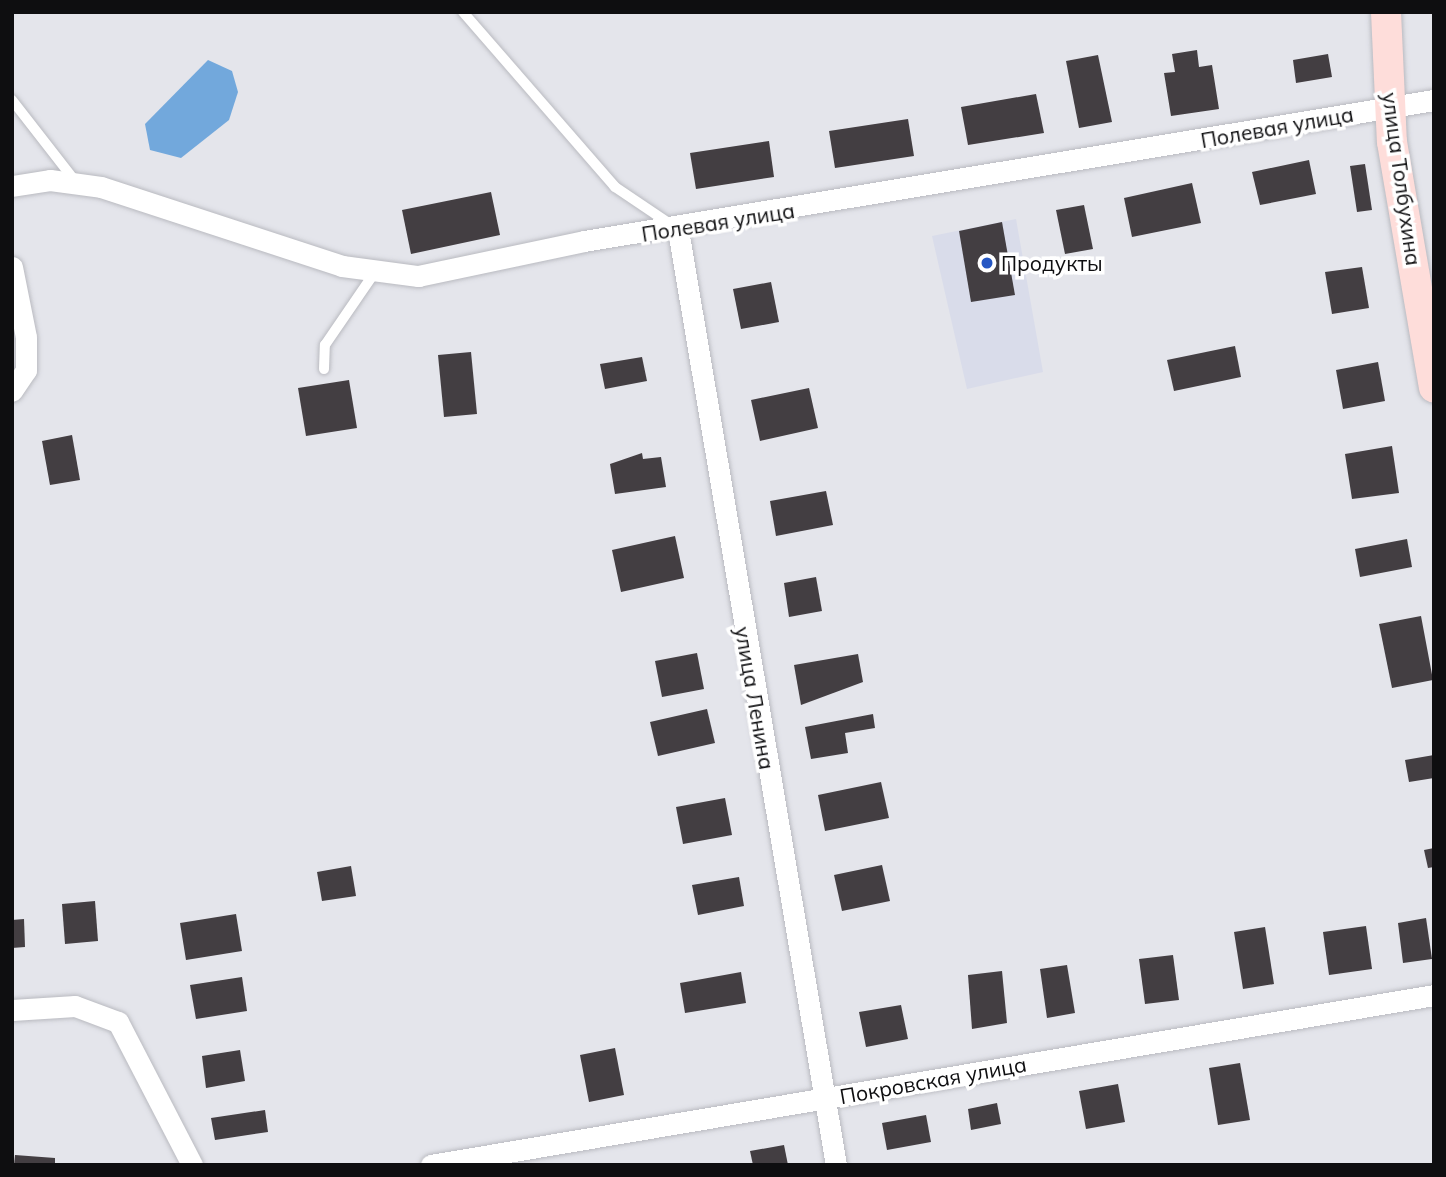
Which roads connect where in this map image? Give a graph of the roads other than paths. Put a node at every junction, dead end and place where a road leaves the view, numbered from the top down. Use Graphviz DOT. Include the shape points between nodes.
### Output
graph roads {
  1 [pos="463,12"];
  2 [pos="1386,12"];
  3 [pos="12,100"];
  4 [pos="1434,100"];
  5 [pos="1390,107"];
  6 [pos="76,183"];
  7 [pos="12,186"];
  8 [pos="678,230"];
  9 [pos="12,267"];
  10 [pos="373,275"];
  11 [pos="324,369"];
  12 [pos="1434,387"];
  13 [pos="12,391"];
  14 [pos="1434,995"];
  15 [pos="12,1010"];
  16 [pos="824,1099"];
  17 [pos="192,1165"];
  18 [pos="431,1165"];
  19 [pos="836,1165"];
  1 -- 8 [label="lane" via="615,187"];
  2 -- 5 [label="main road, улица Толбухина"];
  3 -- 6 [label="lane"];
  4 -- 5 [label="street, Полевая улица"];
  5 -- 8 [label="street, Полевая улица"];
  5 -- 12 [label="main road, улица Толбухина"];
  6 -- 7 [label="street, Полевая улица"];
  6 -- 10 [label="street, Полевая улица"];
  8 -- 10 [label="street, Полевая улица" via="583,241 418,276"];
  8 -- 16 [label="street, улица Ленина"];
  9 -- 13 [label="street" via="26,337 26,370"];
  10 -- 11 [label="lane" via="325,345"];
  14 -- 16 [label="street, Покровская улица"];
  15 -- 17 [label="street" via="75,1006 118,1022"];
  16 -- 18 [label="street, Покровская улица"];
  16 -- 19 [label="street, улица Ленина"];
}
